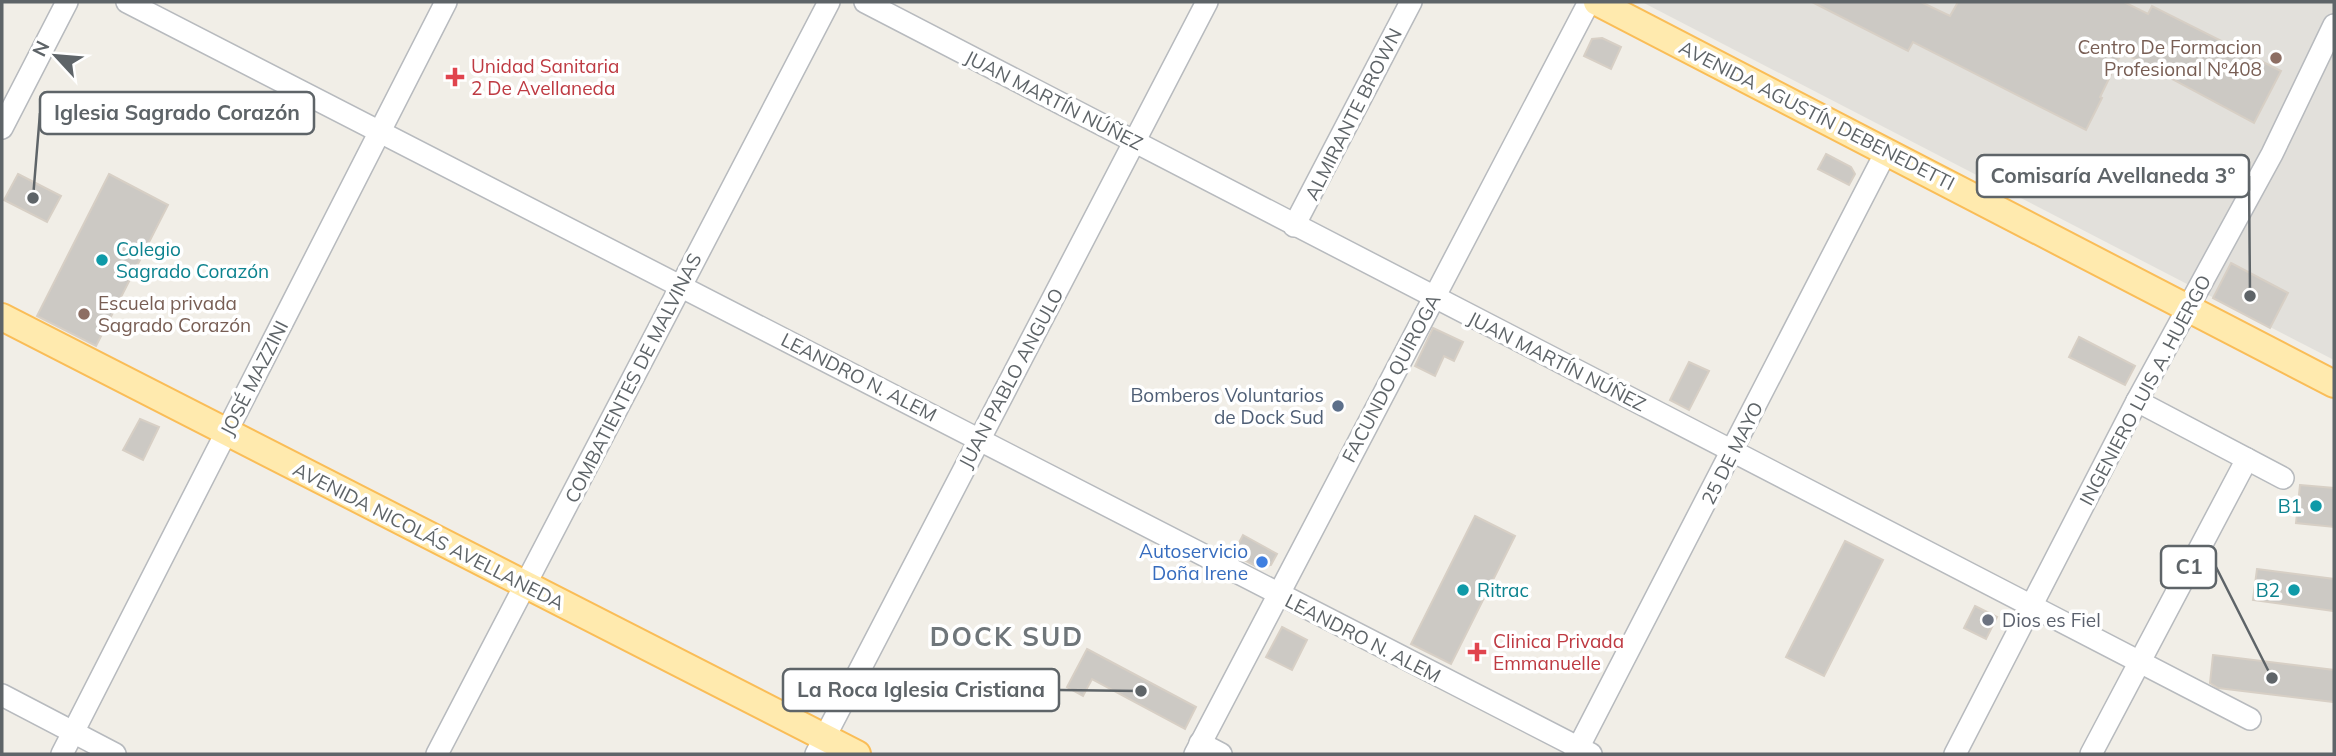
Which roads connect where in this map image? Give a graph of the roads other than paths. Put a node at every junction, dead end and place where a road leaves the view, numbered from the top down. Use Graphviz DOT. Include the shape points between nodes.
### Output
graph roads {
  1 [pos="67,2"];
  2 [pos="127,2"];
  3 [pos="446,2"];
  4 [pos="829,2"];
  5 [pos="865,2"];
  6 [pos="1207,2"];
  7 [pos="1411,2"];
  8 [pos="1589,2"];
  9 [pos="1597,2"];
  10 [pos="2334,25"];
  11 [pos="2,128"];
  12 [pos="379,131"];
  13 [pos="1136,142"];
  14 [pos="1887,150"];
  15 [pos="1294,226"];
  16 [pos="681,285"];
  17 [pos="1433,297"];
  18 [pos="2187,306"];
  19 [pos="2,317"];
  20 [pos="2334,384"];
  21 [pos="2137,401"];
  22 [pos="227,433"];
  23 [pos="979,439"];
  24 [pos="1732,452"];
  25 [pos="2247,459"];
  26 [pos="2283,478"];
  27 [pos="525,586"];
  28 [pos="1278,594"];
  29 [pos="2033,606"];
  30 [pos="2139,662"];
  31 [pos="2,695"];
  32 [pos="2250,719"];
  33 [pos="73,732"];
  34 [pos="821,746"];
  35 [pos="1197,749"];
  36 [pos="1581,752"];
  37 [pos="62,754"];
  38 [pos="116,754"];
  39 [pos="437,754"];
  40 [pos="857,754"];
  41 [pos="1221,754"];
  42 [pos="1955,754"];
  43 [pos="2091,754"];
  1 -- 11 [label="street"];
  2 -- 12 [label="street, LEANDRO N. ALEM"];
  3 -- 12 [label="street, JOSÉ MAZZINI"];
  4 -- 16 [label="street, COMBATIENTES DE MALVINAS"];
  5 -- 13 [label="street, JUAN MARTÍN NÚÑEZ"];
  6 -- 13 [label="street, JUAN PABLO ANGULO"];
  7 -- 15 [label="street, ALMIRANTE BROWN"];
  8 -- 17 [label="street, FACUNDO QUIROGA"];
  9 -- 14 [label="main road, AVENIDA AGUSTÍN DEBENEDETTI"];
  10 -- 18 [label="street, INGENIERO LUIS A. HUERGO" via="2282,134"];
  12 -- 16 [label="street, LEANDRO N. ALEM"];
  12 -- 22 [label="street, JOSÉ MAZZINI"];
  13 -- 15 [label="street, JUAN MARTÍN NÚÑEZ"];
  13 -- 23 [label="street, JUAN PABLO ANGULO"];
  14 -- 18 [label="main road, AVENIDA AGUSTÍN DEBENEDETTI"];
  14 -- 24 [label="street, 25 DE MAYO"];
  15 -- 17 [label="street, JUAN MARTÍN NÚÑEZ"];
  16 -- 23 [label="street, LEANDRO N. ALEM"];
  16 -- 27 [label="street, COMBATIENTES DE MALVINAS"];
  17 -- 24 [label="street, JUAN MARTÍN NÚÑEZ"];
  17 -- 28 [label="street, FACUNDO QUIROGA"];
  18 -- 20 [label="main road, AVENIDA AGUSTÍN DEBENEDETTI"];
  18 -- 21 [label="street, INGENIERO LUIS A. HUERGO"];
  19 -- 22 [label="main road, AVENIDA NICOLÁS AVELLANEDA"];
  21 -- 25 [label="street"];
  21 -- 29 [label="street, INGENIERO LUIS A. HUERGO"];
  22 -- 27 [label="main road, AVENIDA NICOLÁS AVELLANEDA"];
  22 -- 33 [label="street, JOSÉ MAZZINI"];
  23 -- 28 [label="street, LEANDRO N. ALEM"];
  23 -- 34 [label="street, JUAN PABLO ANGULO"];
  24 -- 29 [label="street, JUAN MARTÍN NÚÑEZ"];
  24 -- 36 [label="street, 25 DE MAYO"];
  25 -- 26 [label="street"];
  25 -- 30 [label="street"];
  27 -- 34 [label="main road, AVENIDA NICOLÁS AVELLANEDA"];
  27 -- 39 [label="street, COMBATIENTES DE MALVINAS"];
  28 -- 35 [label="street, FACUNDO QUIROGA"];
  28 -- 36 [label="street, LEANDRO N. ALEM"];
  29 -- 30 [label="street, JUAN MARTÍN NÚÑEZ"];
  29 -- 42 [label="street, INGENIERO LUIS A. HUERGO"];
  30 -- 32 [label="street, JUAN MARTÍN NÚÑEZ"];
  30 -- 43 [label="street"];
  31 -- 33 [label="street"];
  33 -- 37 [label="street, JOSÉ MAZZINI"];
  33 -- 38 [label="street"];
  34 -- 40 [label="main road, AVENIDA NICOLÁS AVELLANEDA"];
  35 -- 41 [label="street"];
}
